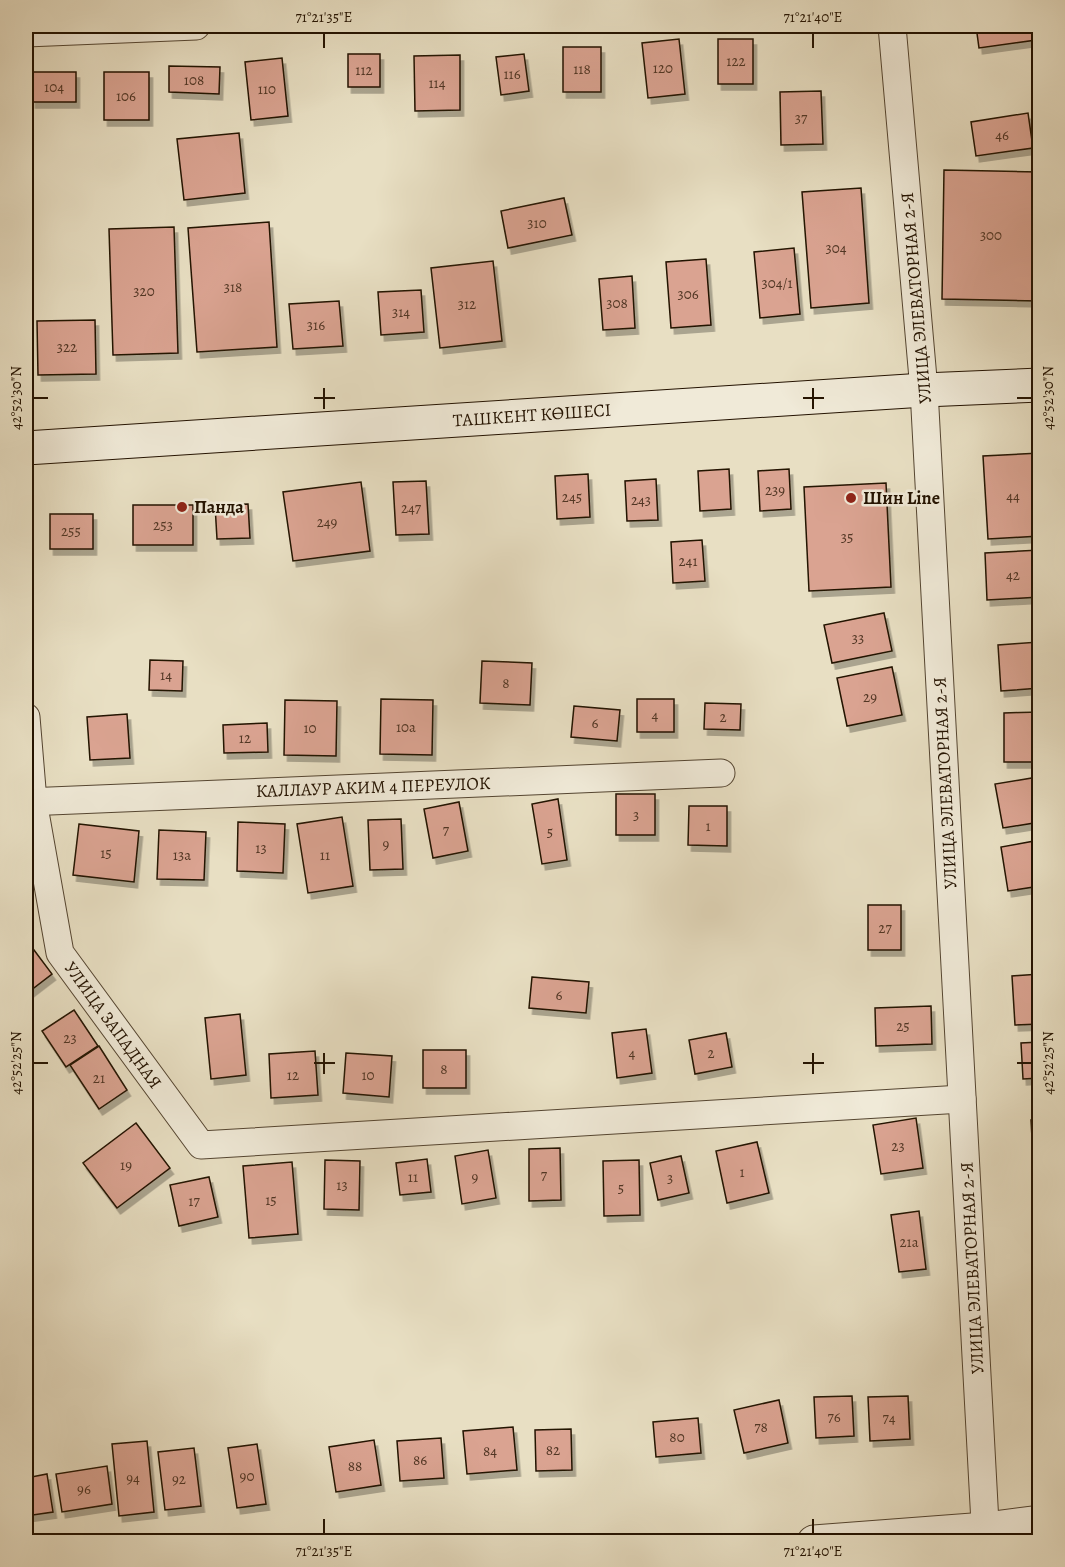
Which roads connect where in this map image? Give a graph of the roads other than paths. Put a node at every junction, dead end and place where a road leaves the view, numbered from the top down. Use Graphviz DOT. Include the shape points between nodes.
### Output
graph roads {
  1 [pos="196,26"];
  2 [pos="892,26"];
  3 [pos="26,33"];
  4 [pos="1040,385"];
  5 [pos="924,390"];
  6 [pos="26,447"];
  7 [pos="26,717"];
  8 [pos="722,773"];
  9 [pos="29,801"];
  10 [pos="962,1099"];
  11 [pos="1040,1522"];
  12 [pos="986,1535"];
  13 [pos="814,1542"];
  1 -- 3 [label="street"];
  2 -- 5 [label="street, УЛИЦА ЭЛЕВАТОРНАЯ 2-Я"];
  4 -- 5 [label="main road, ТАШКЕНТ КӨШЕСІ"];
  5 -- 6 [label="main road, ТАШКЕНТ КӨШЕСІ"];
  5 -- 10 [label="street, УЛИЦА ЭЛЕВАТОРНАЯ 2-Я"];
  7 -- 9 [label="street, УЛИЦА ЗАПАДНАЯ"];
  8 -- 9 [label="street, КАЛЛАУР АКИМ 4 ПЕРЕУЛОК"];
  9 -- 10 [label="street, УЛИЦА ЗАПАДНАЯ" via="60,953 201,1145"];
  10 -- 12 [label="street, УЛИЦА ЭЛЕВАТОРНАЯ 2-Я"];
  11 -- 12 [label="main road"];
  12 -- 13 [label="main road"];
}
